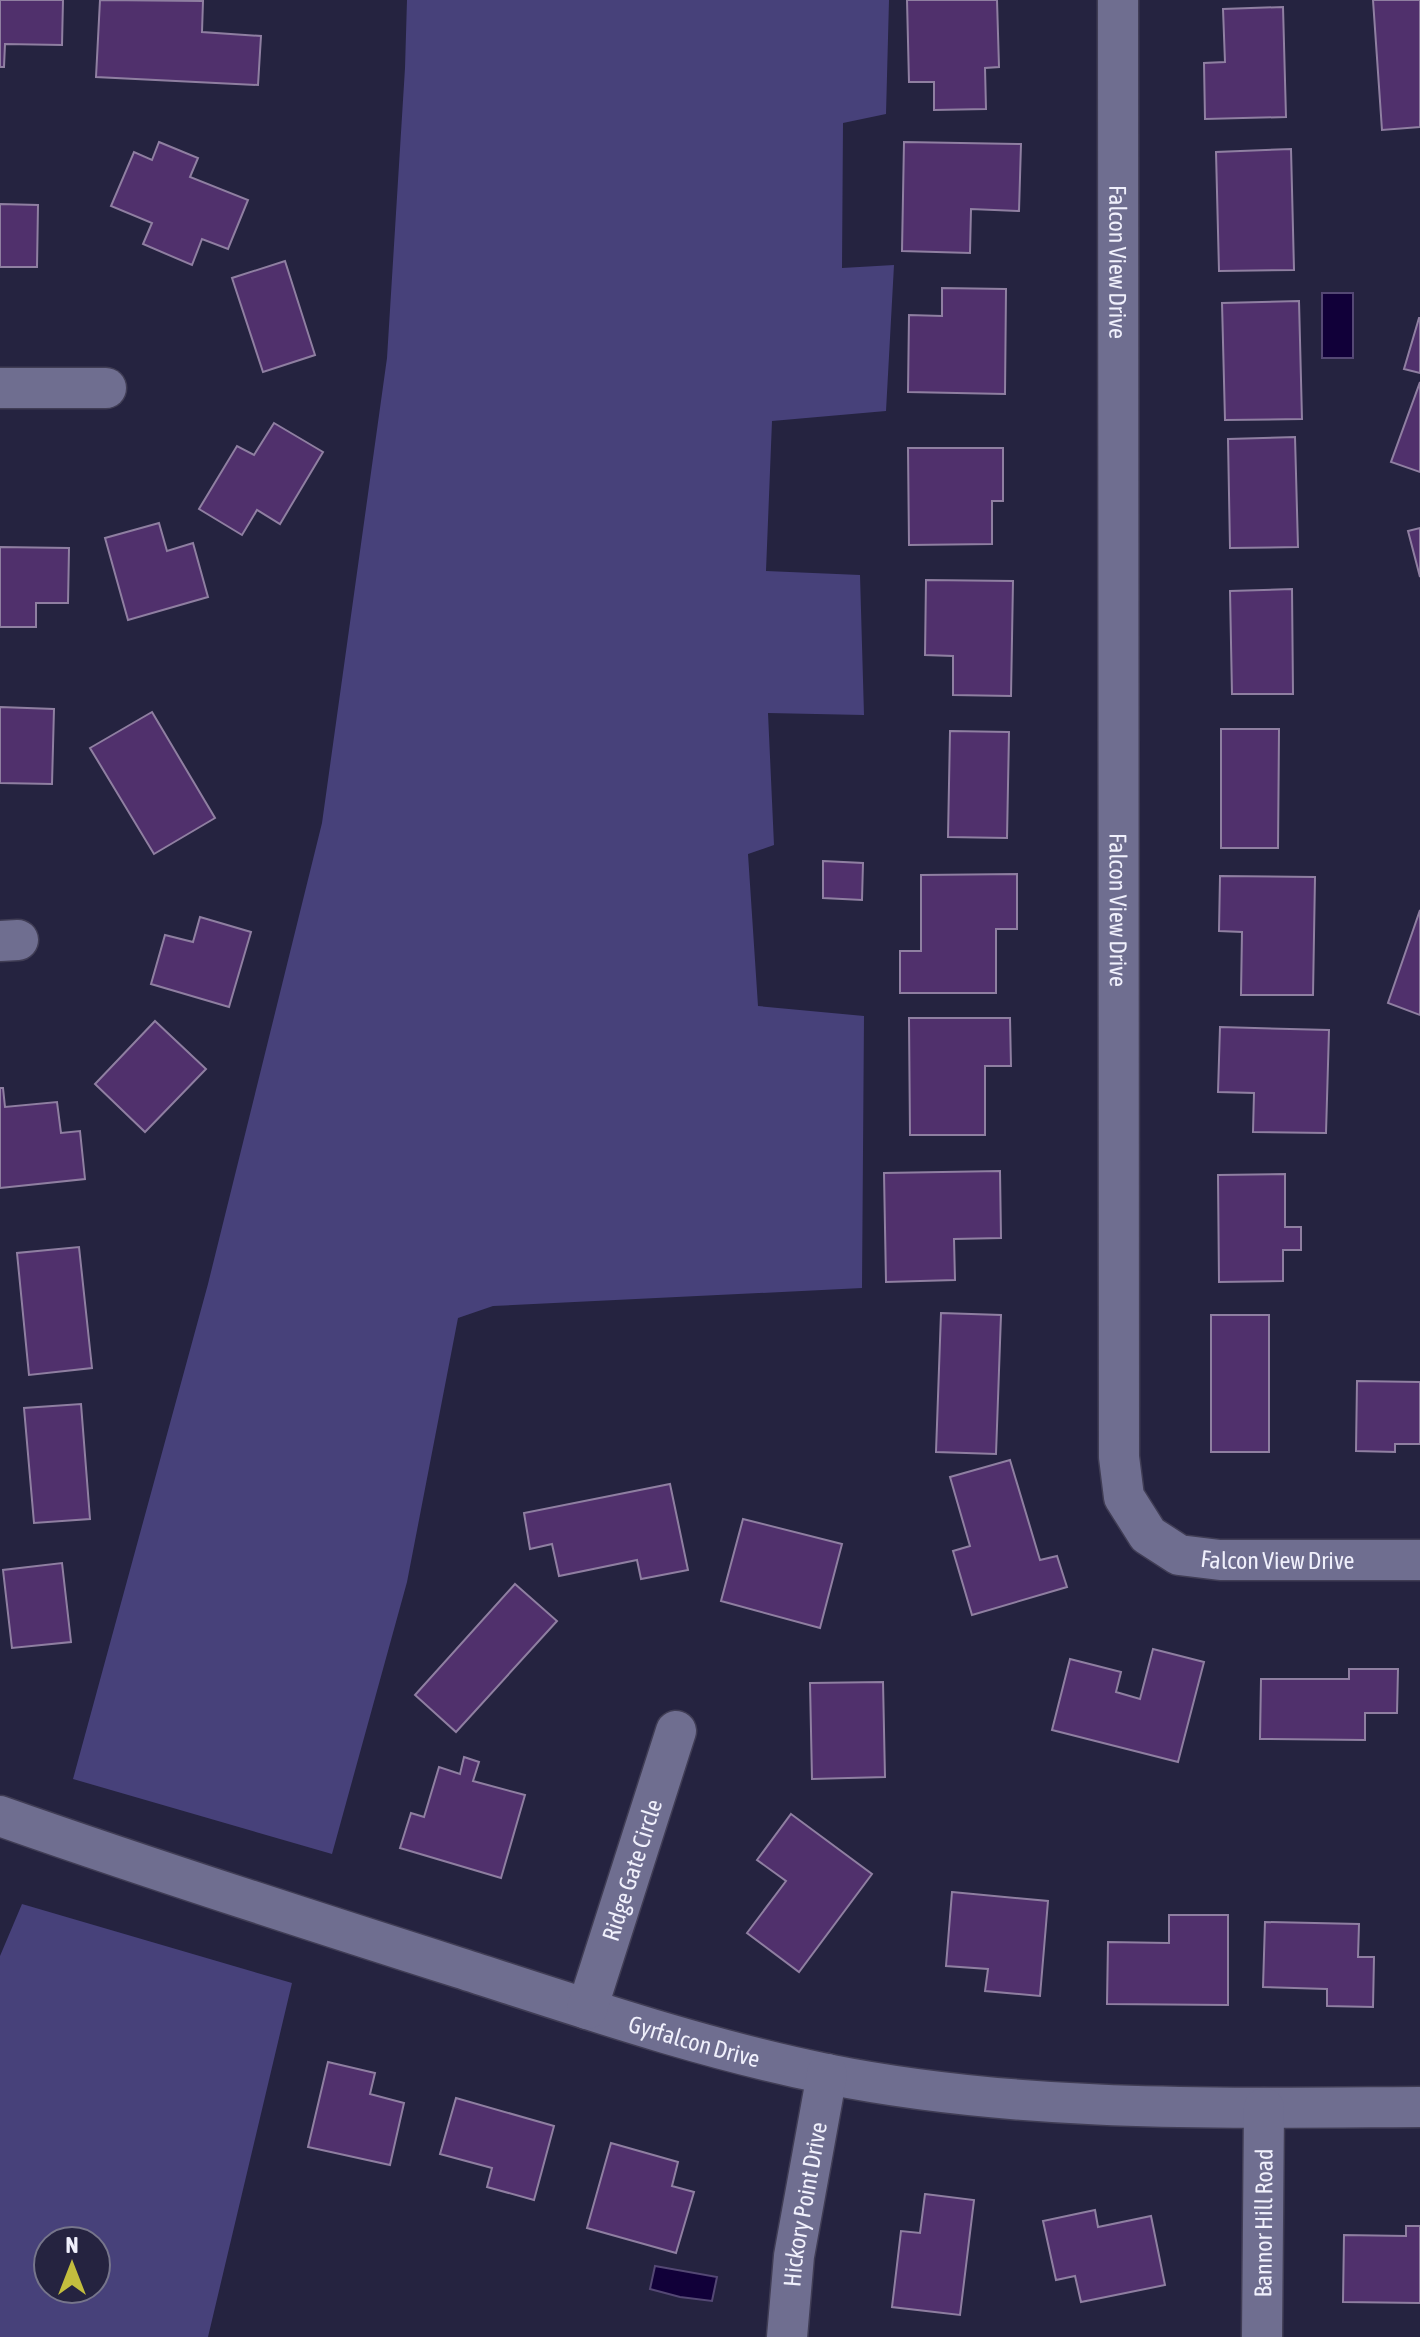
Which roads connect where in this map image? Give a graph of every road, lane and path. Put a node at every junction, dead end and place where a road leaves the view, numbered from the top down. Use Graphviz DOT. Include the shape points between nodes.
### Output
graph roads {
  1 [pos="1118,0"];
  2 [pos="0,388"];
  3 [pos="106,388"];
  4 [pos="1420,1560"];
  5 [pos="676,1731"];
  6 [pos="0,1816"];
  7 [pos="587,2009"];
  8 [pos="827,2074"];
  9 [pos="1420,2107"];
  10 [pos="1264,2108"];
  11 [pos="787,2337"];
  12 [pos="1262,2337"];
  1 -- 4 [label="street, Falcon View Drive" via="1119,1457 1124,1497 1148,1535 1179,1555 1220,1560"];
  2 -- 3 [label="street"];
  5 -- 7 [label="street, Ridge Gate Circle"];
  6 -- 7 [label="street, Gyrfalcon Drive"];
  7 -- 8 [label="street, Gyrfalcon Drive"];
  8 -- 10 [label="street, Gyrfalcon Drive" via="1035,2103"];
  8 -- 11 [label="street, Hickory Point Drive" via="794,2256"];
  9 -- 10 [label="street, Gyrfalcon Drive"];
  10 -- 12 [label="street, Bannor Hill Road"];
}
